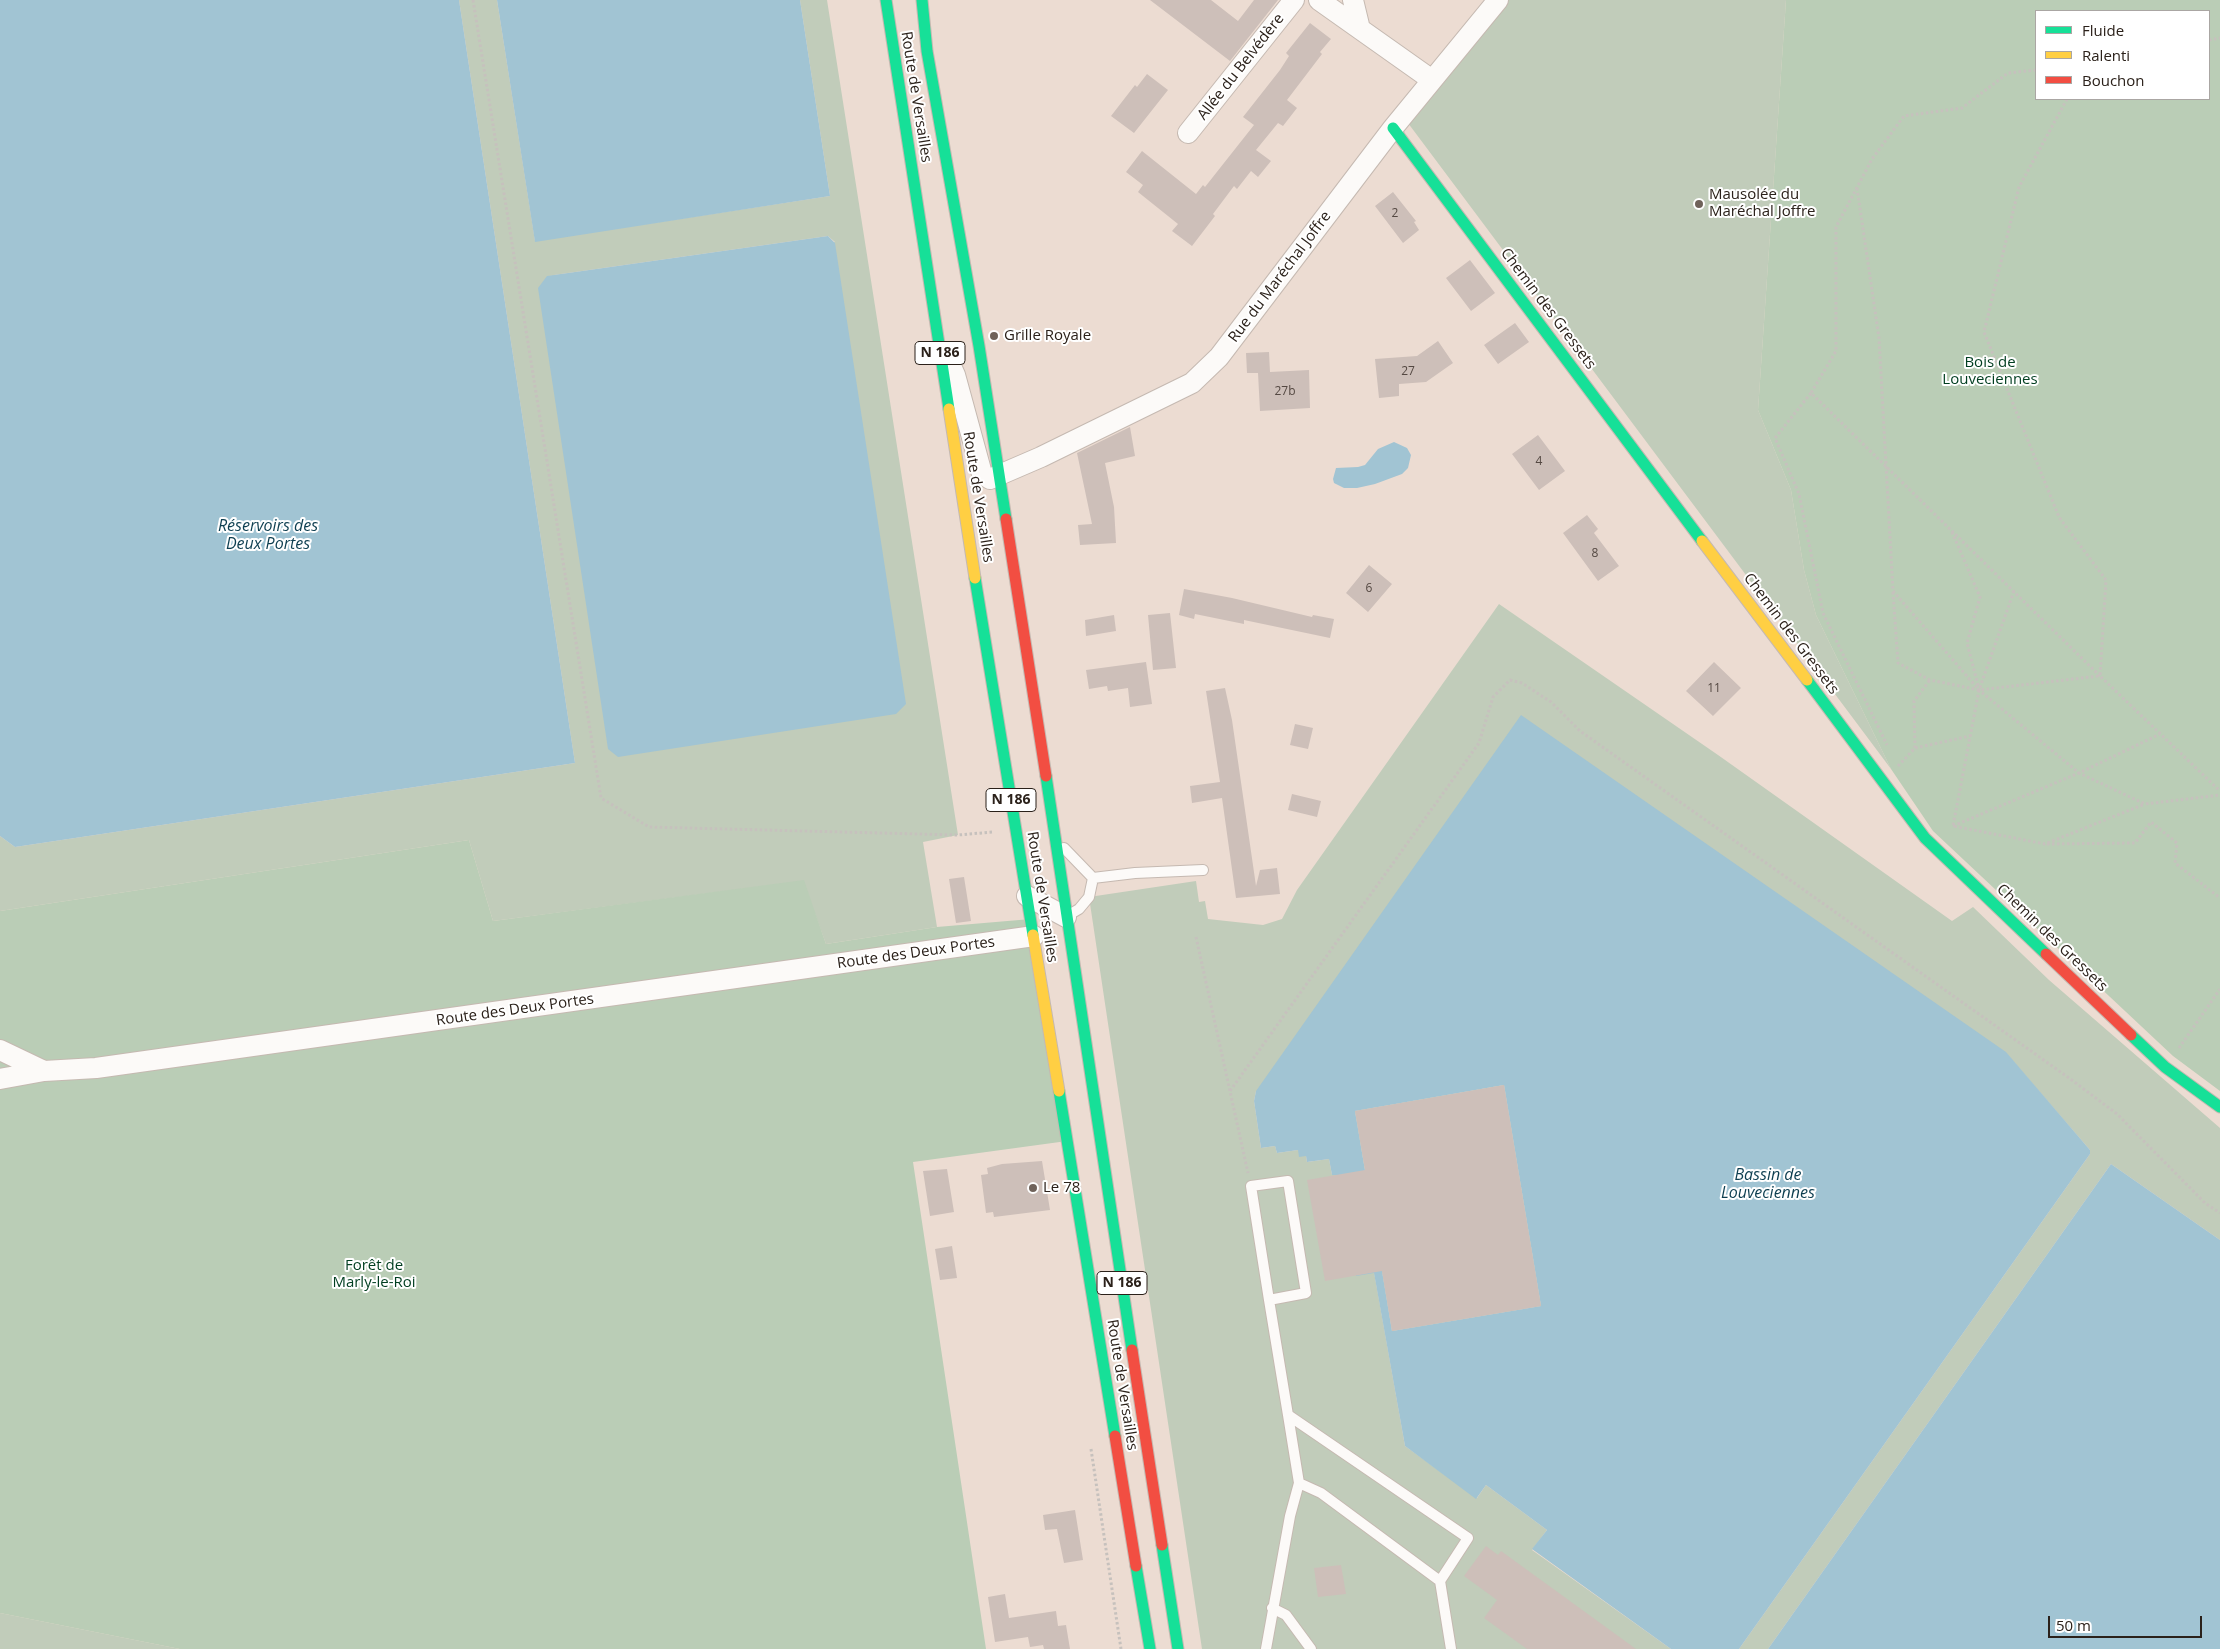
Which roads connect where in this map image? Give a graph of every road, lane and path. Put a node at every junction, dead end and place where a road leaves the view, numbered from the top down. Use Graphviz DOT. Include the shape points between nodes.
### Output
graph roads {
  1 [pos="473,0"];
  2 [pos="886,0"];
  3 [pos="913,0"];
  4 [pos="922,0"];
  5 [pos="1294,0"];
  6 [pos="1319,0"];
  7 [pos="1353,0"];
  8 [pos="1498,0"];
  9 [pos="1360,29"];
  10 [pos="927,51"];
  11 [pos="2035,70"];
  12 [pos="1432,80"];
  13 [pos="2066,100"];
  14 [pos="1393,128"];
  15 [pos="1188,133"];
  16 [pos="1857,188"];
  17 [pos="938,342"];
  18 [pos="1811,393"];
  19 [pos="1885,464"];
  20 [pos="999,475"];
  21 [pos="1951,529"];
  22 [pos="1893,591"];
  23 [pos="2014,591"];
  24 [pos="2100,676"];
  25 [pos="1930,680"];
  26 [pos="1979,690"];
  27 [pos="2160,734"];
  28 [pos="1970,736"];
  29 [pos="1915,748"];
  30 [pos="1890,750"];
  31 [pos="1894,758"];
  32 [pos="1898,766"];
  33 [pos="2079,773"];
  34 [pos="1881,779"];
  35 [pos="2220,793"];
  36 [pos="2145,804"];
  37 [pos="1953,826"];
  38 [pos="1016,830"];
  39 [pos="1925,838"];
  40 [pos="1056,839"];
  41 [pos="2045,844"];
  42 [pos="1203,870"];
  43 [pos="1093,878"];
  44 [pos="1027,896"];
  45 [pos="2220,898"];
  46 [pos="1066,916"];
  47 [pos="1034,936"];
  48 [pos="1196,937"];
  49 [pos="2220,989"];
  50 [pos="0,1050"];
  51 [pos="2166,1067"];
  52 [pos="44,1071"];
  53 [pos="0,1080"];
  54 [pos="1230,1091"];
  55 [pos="2220,1106"];
  56 [pos="1251,1186"];
  57 [pos="2220,1213"];
  58 [pos="1269,1300"];
  59 [pos="1288,1415"];
  60 [pos="1299,1483"];
  61 [pos="1440,1581"];
  62 [pos="1272,1608"];
  63 [pos="1150,1649"];
  64 [pos="1178,1649"];
  65 [pos="1266,1649"];
  66 [pos="1311,1649"];
  67 [pos="1451,1649"];
  1 -- 38 [label="path" via="601,798 649,827 958,835"];
  2 -- 17 [label="main road, Route de Versailles / N 186"];
  3 -- 10 [label="main road"];
  4 -- 10 [label="main road, Route de Versailles / N 186"];
  5 -- 15 [label="street, Allée du Belvédère"];
  6 -- 9 [label="street"];
  7 -- 9 [label="street"];
  8 -- 12 [label="street, Rue du Maréchal Joffre"];
  9 -- 12 [label="street"];
  10 -- 20 [label="main road, Route de Versailles / N 186"];
  11 -- 16 [label="path" via="2008,73 1962,108 1904,116 1872,159"];
  12 -- 14 [label="street, Rue du Maréchal Joffre"];
  13 -- 24 [label="path" via="2019,187 1984,332 2059,516 2106,580"];
  14 -- 20 [label="street, Rue du Maréchal Joffre" via="1219,357 1201,376 1042,457"];
  14 -- 34 [label="main road, Chemin des Gressets"];
  16 -- 18 [label="path" via="1836,228 1836,351"];
  16 -- 19 [label="path" via="1879,338"];
  17 -- 20 [label="street" via="955,375 982,474 990,479"];
  17 -- 38 [label="main road, Route de Versailles / N 186"];
  18 -- 19 [label="path"];
  18 -- 30 [label="path" via="1775,438 1799,494 1823,613"];
  19 -- 21 [label="path"];
  19 -- 22 [label="path"];
  20 -- 40 [label="main road, Route de Versailles / N 186"];
  21 -- 23 [label="path"];
  21 -- 26 [label="path" via="1980,596 1967,643"];
  22 -- 25 [label="path" via="1898,664"];
  22 -- 26 [label="path"];
  23 -- 24 [label="path"];
  23 -- 26 [label="path"];
  24 -- 26 [label="path"];
  24 -- 27 [label="path"];
  25 -- 26 [label="path"];
  25 -- 29 [label="path" via="1914,701"];
  26 -- 28 [label="path"];
  26 -- 33 [label="path"];
  27 -- 33 [label="path"];
  27 -- 35 [label="path"];
  28 -- 29 [label="path"];
  28 -- 37 [label="path"];
  29 -- 32 [label="path"];
  31 -- 32 [label="path"];
  32 -- 34 [label="path"];
  33 -- 36 [label="path"];
  33 -- 37 [label="path"];
  34 -- 39 [label="main road, Chemin des Gressets"];
  35 -- 36 [label="path"];
  36 -- 41 [label="path"];
  37 -- 39 [label="path"];
  37 -- 41 [label="path"];
  38 -- 44 [label="main road, Route de Versailles / N 186"];
  39 -- 51 [label="main road, Chemin des Gressets"];
  40 -- 43 [label="lane"];
  40 -- 46 [label="main road, Route de Versailles / N 186"];
  41 -- 45 [label="path" via="2135,843 2150,822 2177,843 2175,863"];
  42 -- 43 [label="lane"];
  43 -- 46 [label="lane" via="1090,897 1079,909"];
  44 -- 46 [label="street"];
  44 -- 47 [label="main road, Route de Versailles / N 186"];
  46 -- 64 [label="main road, Route de Versailles / N 186"];
  47 -- 52 [label="street, Route des Deux Portes" via="96,1068"];
  47 -- 63 [label="main road, Route de Versailles / N 186"];
  48 -- 54 [label="path"];
  49 -- 51 [label="path"];
  50 -- 52 [label="street, Route des Deux Portes"];
  51 -- 55 [label="main road, Chemin des Gressets"];
  52 -- 53 [label="street"];
  54 -- 56 [label="path"];
  54 -- 57 [label="path" via="1479,743 1492,697 1510,680 1522,683 1551,702 1580,731 2117,1114"];
  56 -- 58 [label="lane"];
  56 -- 58 [label="lane" via="1288,1181 1305,1284 1306,1293"];
  58 -- 59 [label="lane"];
  59 -- 60 [label="lane"];
  59 -- 61 [label="lane" via="1468,1538"];
  60 -- 61 [label="lane" via="1321,1493"];
  60 -- 62 [label="lane"];
  61 -- 67 [label="lane"];
  62 -- 65 [label="lane"];
  62 -- 66 [label="lane" via="1286,1615"];
}
